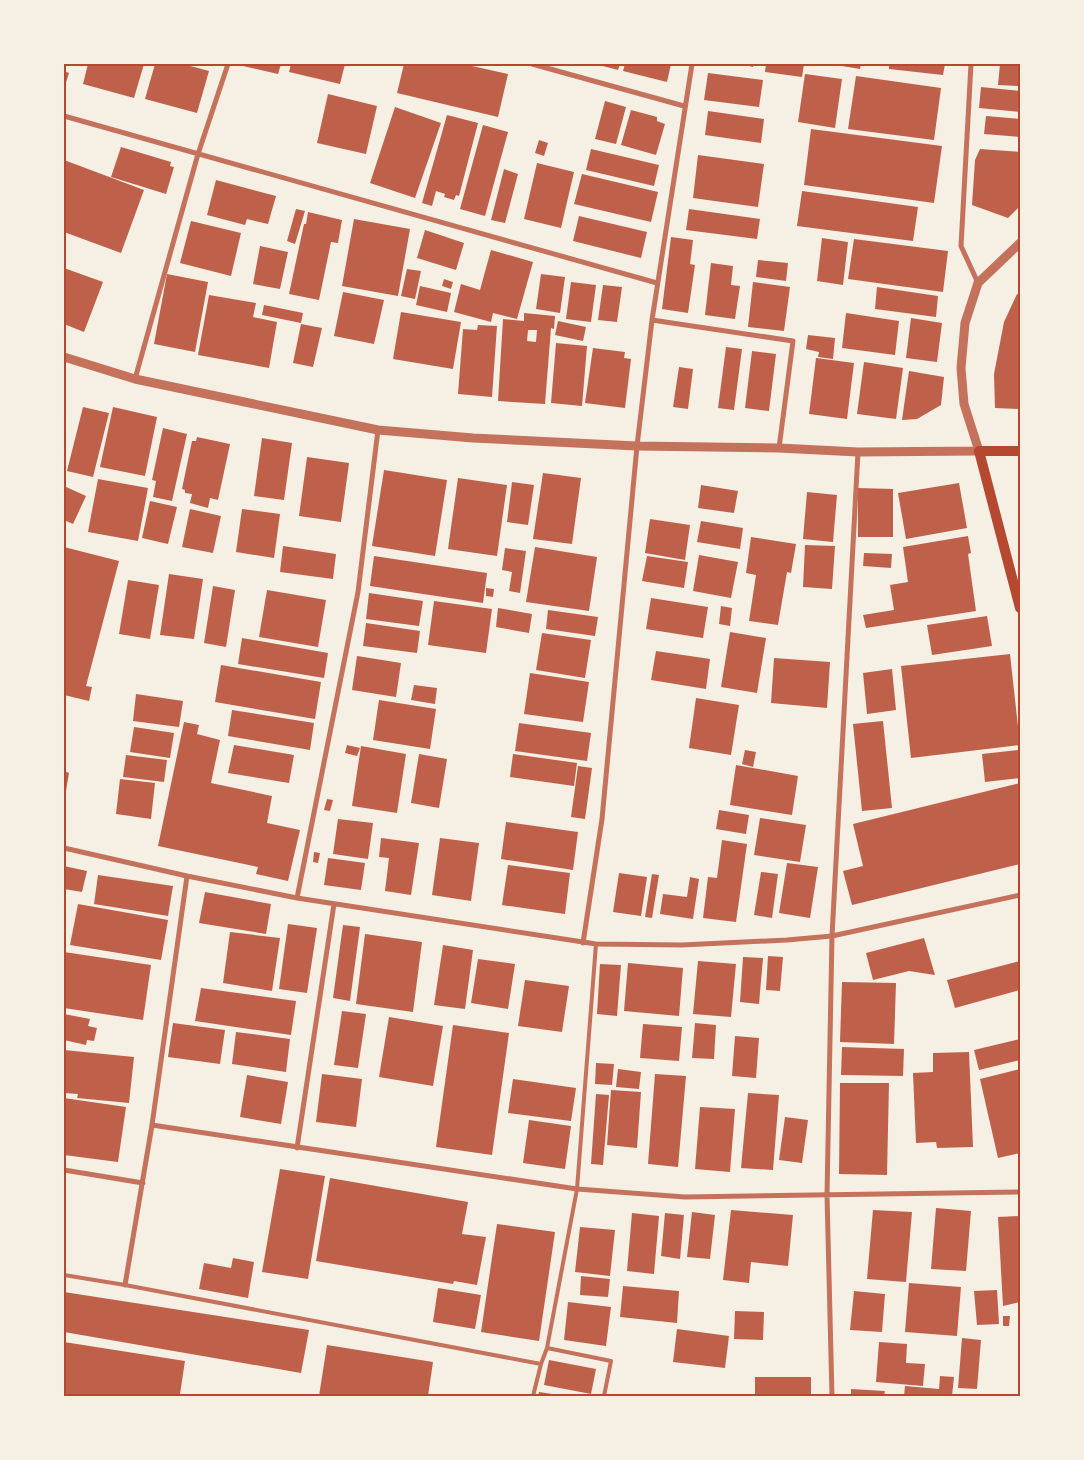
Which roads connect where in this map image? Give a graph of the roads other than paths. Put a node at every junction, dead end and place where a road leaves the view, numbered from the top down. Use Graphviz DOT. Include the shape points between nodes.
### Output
graph roads {
  1 [pos="228,64"];
  2 [pos="532,64"];
  3 [pos="692,64"];
  4 [pos="971,64"];
  5 [pos="684,106"];
  6 [pos="64,116"];
  7 [pos="198,154"];
  8 [pos="1020,242"];
  9 [pos="657,283"];
  10 [pos="978,283"];
  11 [pos="652,320"];
  12 [pos="64,357"];
  13 [pos="134,379"];
  14 [pos="378,430"];
  15 [pos="637,446"];
  16 [pos="779,448"];
  17 [pos="979,451"];
  18 [pos="1020,451"];
  19 [pos="858,452"];
  20 [pos="1020,608"];
  21 [pos="64,848"];
  22 [pos="187,876"];
  23 [pos="1020,895"];
  24 [pos="297,898"];
  25 [pos="334,904"];
  26 [pos="832,936"];
  27 [pos="583,942"];
  28 [pos="596,944"];
  29 [pos="152,1125"];
  30 [pos="298,1148"];
  31 [pos="64,1170"];
  32 [pos="143,1183"];
  33 [pos="578,1189"];
  34 [pos="1020,1192"];
  35 [pos="827,1196"];
  36 [pos="64,1275"];
  37 [pos="125,1285"];
  38 [pos="547,1348"];
  39 [pos="541,1364"];
  40 [pos="533,1396"];
  41 [pos="604,1396"];
  42 [pos="832,1396"];
  1 -- 7 [label="street"];
  2 -- 5 [label="street"];
  3 -- 5 [label="street"];
  4 -- 10 [label="street" via="961,246"];
  5 -- 9 [label="street"];
  6 -- 7 [label="street"];
  7 -- 9 [label="street"];
  7 -- 13 [label="street"];
  8 -- 10 [label="street"];
  9 -- 11 [label="street"];
  10 -- 17 [label="street" via="965,323 961,368 964,404"];
  11 -- 15 [label="street"];
  11 -- 16 [label="street" via="793,341"];
  12 -- 13 [label="street"];
  13 -- 14 [label="street"];
  14 -- 15 [label="street"];
  14 -- 24 [label="street" via="358,592"];
  15 -- 16 [label="street"];
  15 -- 27 [label="street" via="602,819"];
  16 -- 19 [label="street"];
  17 -- 18 [label="main road"];
  17 -- 19 [label="street"];
  17 -- 20 [label="main road"];
  19 -- 26 [label="street"];
  21 -- 22 [label="street"];
  22 -- 24 [label="street"];
  22 -- 29 [label="street"];
  23 -- 26 [label="street"];
  24 -- 25 [label="street"];
  25 -- 27 [label="street"];
  25 -- 30 [label="street"];
  26 -- 28 [label="street" via="682,945"];
  26 -- 35 [label="street"];
  27 -- 28 [label="street"];
  28 -- 33 [label="lane"];
  29 -- 30 [label="street"];
  29 -- 32 [label="street"];
  30 -- 33 [label="street"];
  31 -- 32 [label="street"];
  32 -- 37 [label="street"];
  33 -- 35 [label="street" via="685,1197"];
  33 -- 38 [label="lane"];
  34 -- 35 [label="street"];
  35 -- 42 [label="street"];
  36 -- 37 [label="lane"];
  37 -- 39 [label="lane"];
  38 -- 39 [label="lane"];
  38 -- 41 [label="lane" via="610,1360"];
  39 -- 40 [label="lane"];
}
